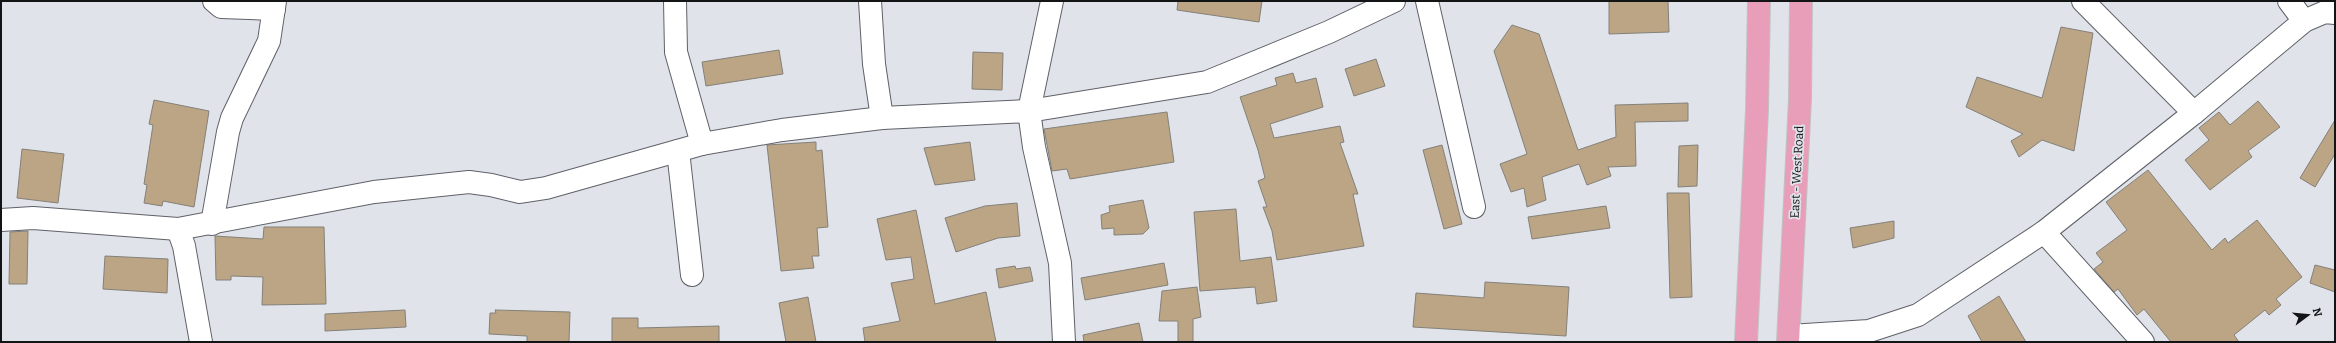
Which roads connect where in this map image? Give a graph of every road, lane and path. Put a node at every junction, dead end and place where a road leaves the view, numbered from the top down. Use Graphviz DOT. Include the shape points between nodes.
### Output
graph roads {
  1 [pos="214,1"];
  2 [pos="675,1"];
  3 [pos="870,1"];
  4 [pos="1052,1"];
  5 [pos="1394,1"];
  6 [pos="1427,1"];
  7 [pos="1759,1"];
  8 [pos="1801,1"];
  9 [pos="2083,1"];
  10 [pos="2289,1"];
  11 [pos="275,5"];
  12 [pos="2335,13"];
  13 [pos="2304,21"];
  14 [pos="1029,111"];
  15 [pos="2194,113"];
  16 [pos="882,118"];
  17 [pos="702,144"];
  18 [pos="678,151"];
  19 [pos="1474,207"];
  20 [pos="1,220"];
  21 [pos="212,224"];
  22 [pos="178,229"];
  23 [pos="2044,232"];
  24 [pos="692,275"];
  25 [pos="1789,339"];
  26 [pos="201,342"];
  27 [pos="1064,342"];
  28 [pos="1746,342"];
  29 [pos="2143,342"];
  1 -- 11 [label="street" via="221,7"];
  2 -- 17 [label="street" via="676,52"];
  3 -- 16 [label="street" via="874,64"];
  4 -- 14 [label="street"];
  5 -- 14 [label="street" via="1329,32 1208,82"];
  6 -- 19 [label="street"];
  7 -- 28 [label="main road" via="1757,110"];
  8 -- 25 [label="main road, East - West Road" via="1800,99"];
  9 -- 15 [label="street"];
  10 -- 13 [label="street"];
  11 -- 21 [label="street" via="269,41 230,125"];
  12 -- 13 [label="street" via="2325,12"];
  13 -- 15 [label="street"];
  14 -- 16 [label="street"];
  14 -- 27 [label="street" via="1034,147 1060,263"];
  15 -- 23 [label="street"];
  16 -- 17 [label="street" via="824,124"];
  17 -- 18 [label="street"];
  18 -- 21 [label="street" via="546,188 520,192 469,182 382,192"];
  18 -- 24 [label="street"];
  20 -- 22 [label="street" via="33,218"];
  21 -- 22 [label="street"];
  22 -- 26 [label="street" via="184,246"];
  23 -- 25 [label="street" via="1918,315 1869,331"];
  23 -- 29 [label="street"];
}
